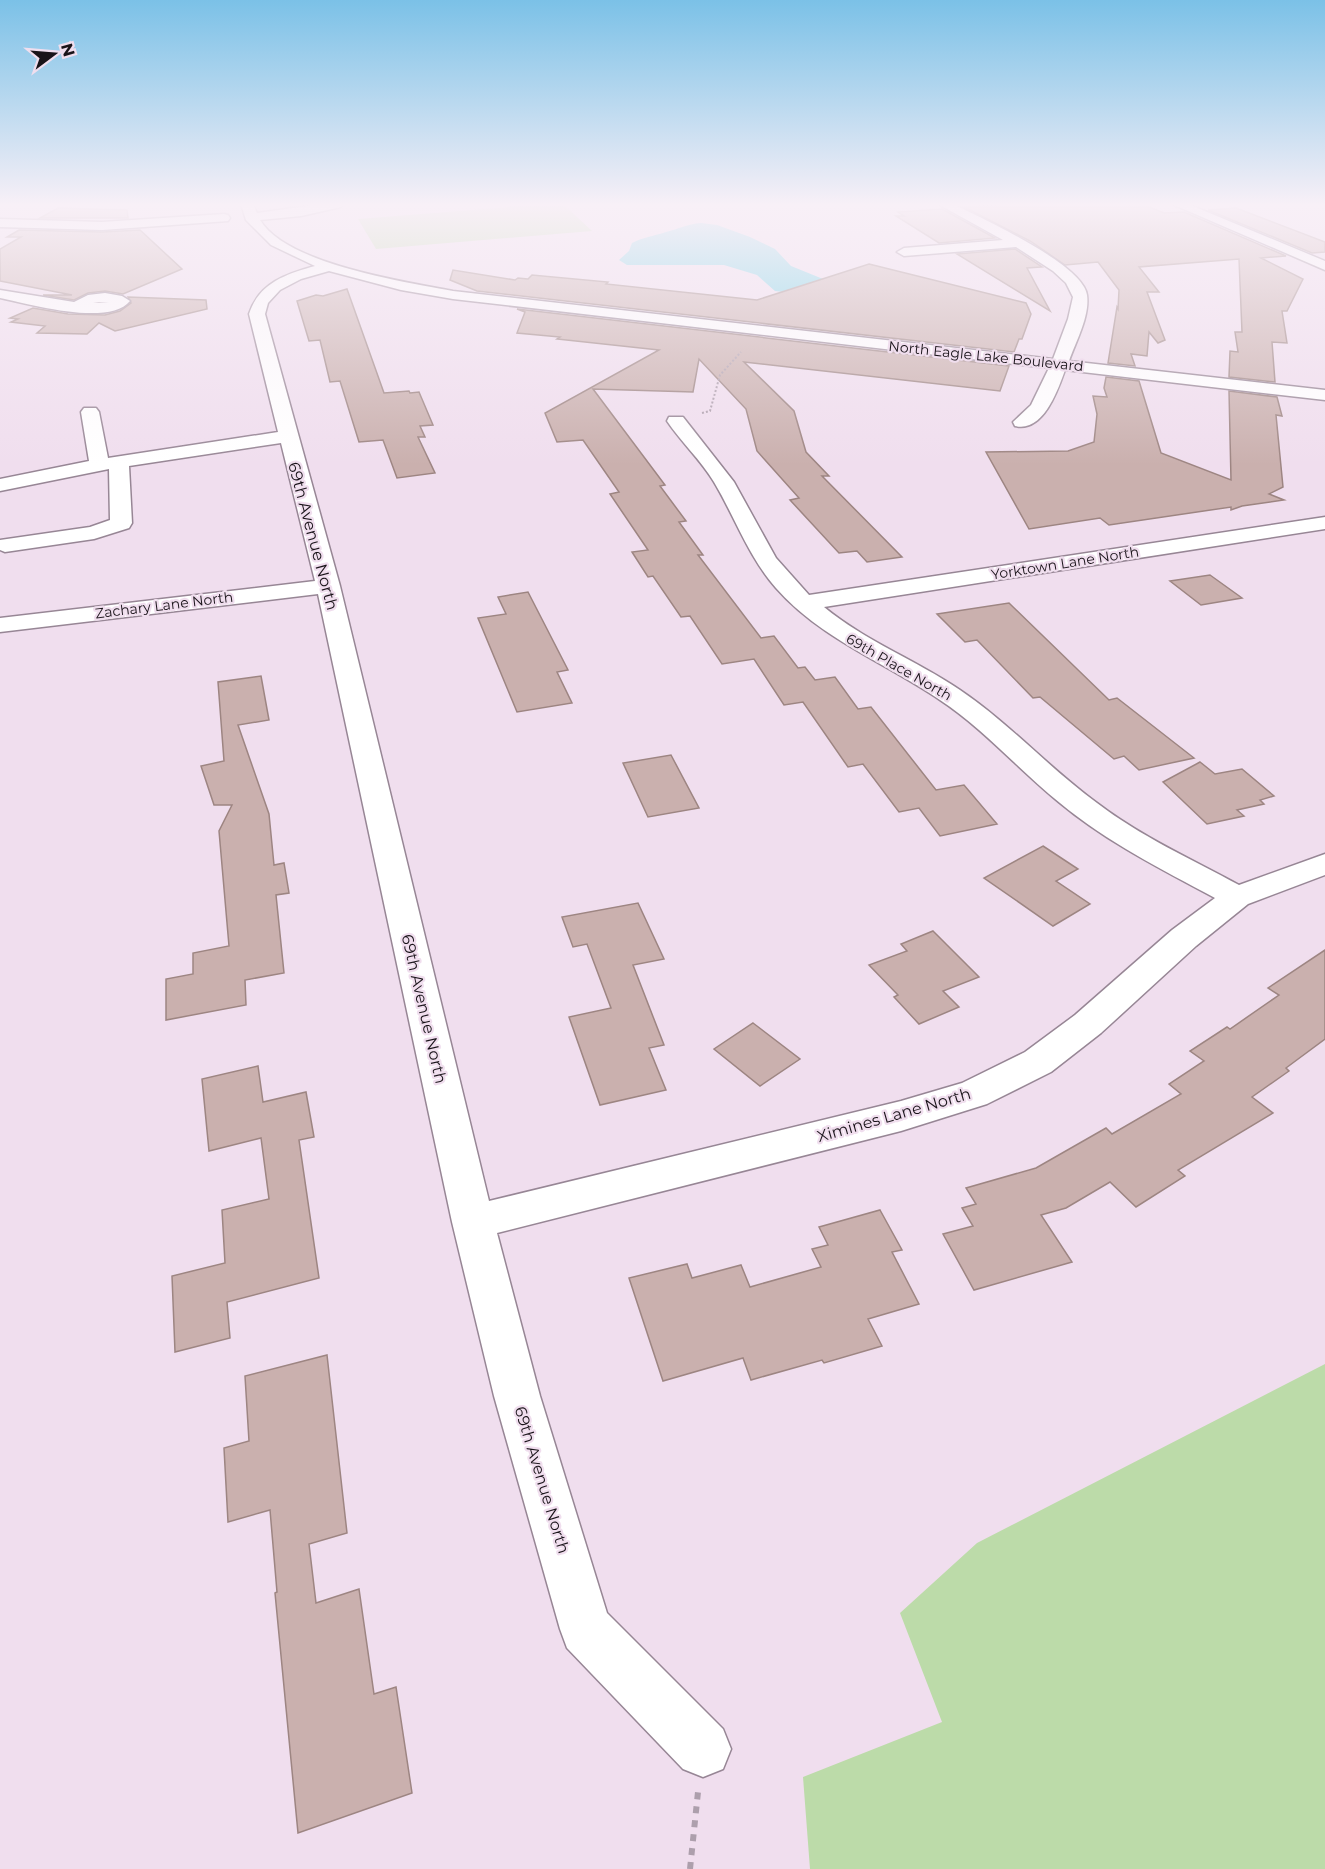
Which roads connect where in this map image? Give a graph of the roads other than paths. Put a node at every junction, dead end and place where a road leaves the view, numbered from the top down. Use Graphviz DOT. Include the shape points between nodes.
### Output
graph roads {
  1 [pos="268,291"];
  2 [pos="434,291"];
  3 [pos="1079,291"];
  4 [pos="0,294"];
  5 [pos="78,306"];
  6 [pos="1059,363"];
  7 [pos="1325,395"];
  8 [pos="90,412"];
  9 [pos="676,421"];
  10 [pos="1022,422"];
  11 [pos="287,436"];
  12 [pos="110,463"];
  13 [pos="0,484"];
  14 [pos="1325,523"];
  15 [pos="4,545"];
  16 [pos="328,586"];
  17 [pos="804,603"];
  18 [pos="0,625"];
  19 [pos="1325,864"];
  20 [pos="1238,897"];
  21 [pos="473,1222"];
  22 [pos="703,1749"];
  1 -- 11 [label="street, 69th Avenue North" via="258,302 256,314"];
  2 -- 6 [label="street, North Eagle Lake Boulevard"];
  3 -- 6 [label="street" via="1078,313"];
  4 -- 5 [label="street"];
  6 -- 7 [label="street, North Eagle Lake Boulevard"];
  6 -- 10 [label="street" via="1038,409"];
  8 -- 12 [label="street"];
  9 -- 17 [label="street, 69th Place North" via="724,483 767,560"];
  11 -- 12 [label="street"];
  11 -- 16 [label="street, 69th Avenue North"];
  12 -- 13 [label="street"];
  12 -- 15 [label="street" via="121,523 94,533"];
  14 -- 17 [label="street, Yorktown Lane North"];
  16 -- 18 [label="street, Zachary Lane North"];
  16 -- 21 [label="street, 69th Avenue North"];
  17 -- 20 [label="street, 69th Place North" via="849,638 949,694 1089,812"];
  19 -- 20 [label="street, Ximines Lane North"];
  20 -- 21 [label="street, Ximines Lane North" via="1038,1062 974,1094 901,1116"];
  21 -- 22 [label="street, 69th Avenue North" via="517,1396 586,1629"];
}
